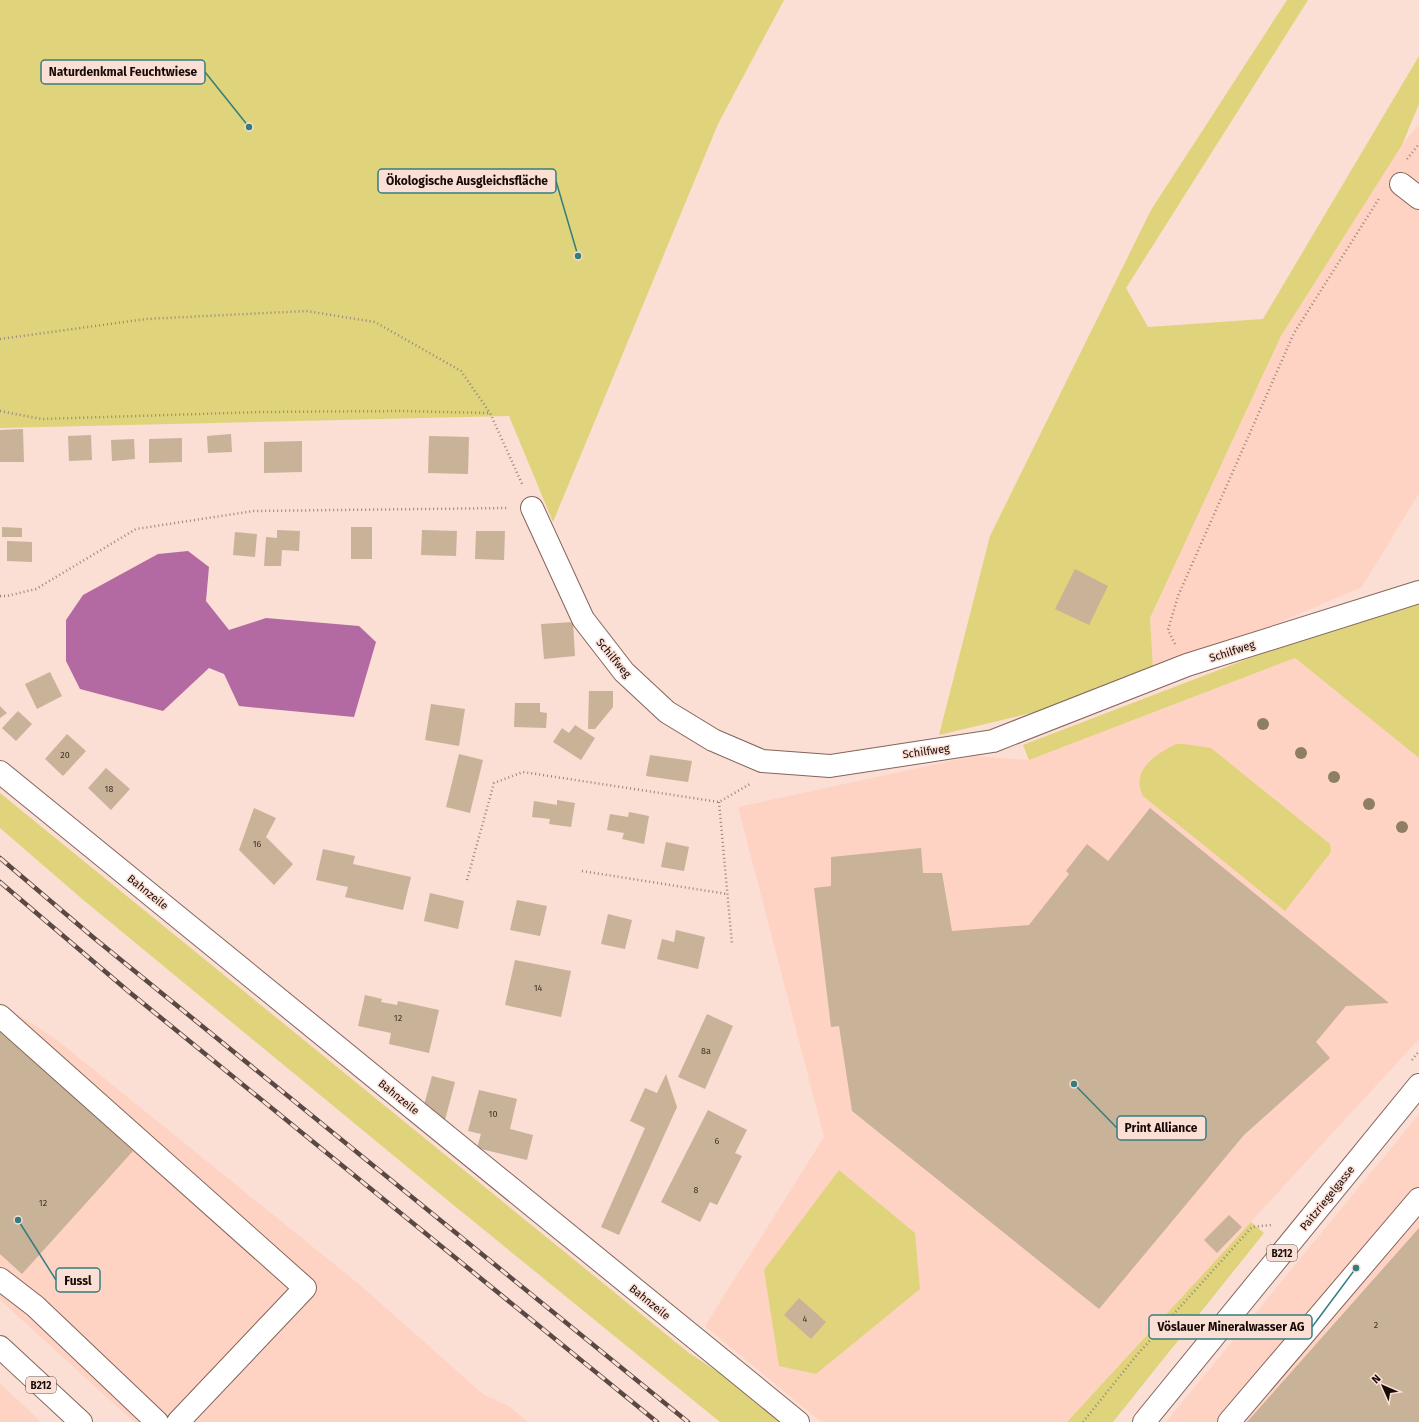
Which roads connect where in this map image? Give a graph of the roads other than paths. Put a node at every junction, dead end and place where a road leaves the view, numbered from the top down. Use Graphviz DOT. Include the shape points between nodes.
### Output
graph roads {
  1 [pos="1401,184"];
  2 [pos="1419,198"];
  3 [pos="532,508"];
  4 [pos="1419,592"];
  5 [pos="0,772"];
  6 [pos="0,1016"];
  7 [pos="1419,1085"];
  8 [pos="1419,1199"];
  9 [pos="0,1279"];
  10 [pos="0,1347"];
  11 [pos="81,1422"];
  12 [pos="157,1422"];
  13 [pos="178,1422"];
  14 [pos="798,1422"];
  15 [pos="1144,1422"];
  16 [pos="1229,1422"];
  1 -- 2 [label="street"];
  3 -- 4 [label="street, Schilfweg" via="583,619 624,672 667,712 713,740 762,761 830,766 993,741 1187,665"];
  5 -- 14 [label="street, Bahnzeile"];
  6 -- 13 [label="street" via="305,1288"];
  7 -- 15 [label="street, Paitzriegelgasse / B212"];
  8 -- 16 [label="street"];
  9 -- 12 [label="street" via="35,1306"];
  10 -- 11 [label="street, B212"];
}
